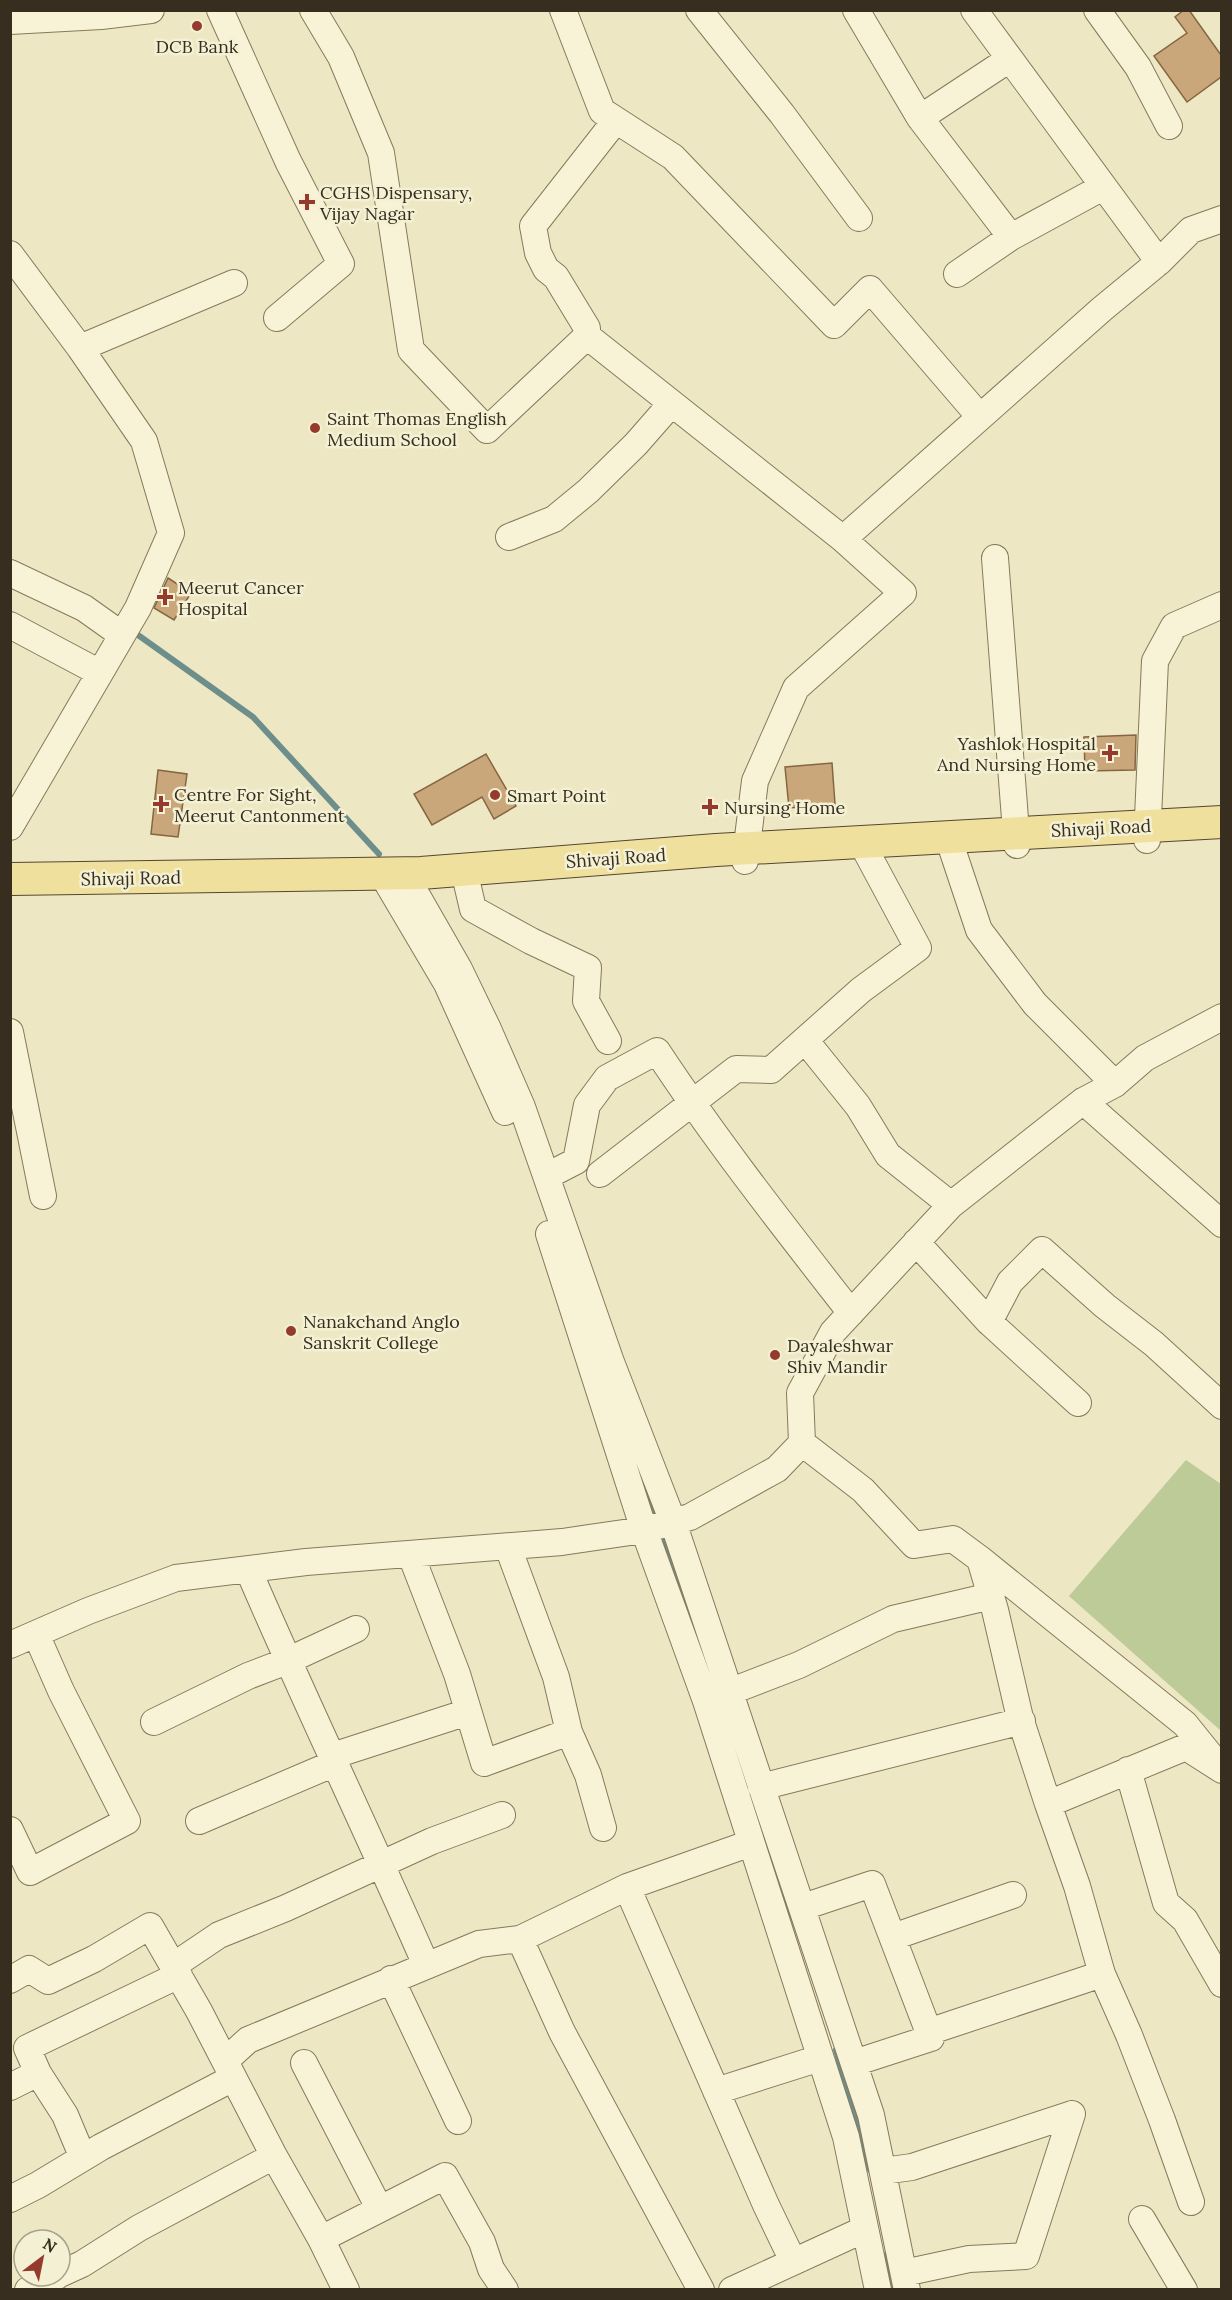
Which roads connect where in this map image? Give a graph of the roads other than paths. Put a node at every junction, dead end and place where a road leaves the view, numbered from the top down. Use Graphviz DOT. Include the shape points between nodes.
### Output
graph roads {
  1 [pos="151,10"];
  2 [pos="220,10"];
  3 [pos="313,10"];
  4 [pos="562,10"];
  5 [pos="699,10"];
  6 [pos="856,10"];
  7 [pos="974,10"];
  8 [pos="1097,10"];
  9 [pos="10,21"];
  10 [pos="1008,60"];
  11 [pos="920,118"];
  12 [pos="616,120"];
  13 [pos="1169,126"];
  14 [pos="1103,187"];
  15 [pos="859,218"];
  16 [pos="1221,219"];
  17 [pos="1011,237"];
  18 [pos="10,255"];
  19 [pos="1159,262"];
  20 [pos="957,274"];
  21 [pos="234,283"];
  22 [pos="277,318"];
  23 [pos="588,336"];
  24 [pos="81,348"];
  25 [pos="671,404"];
  26 [pos="980,417"];
  27 [pos="509,537"];
  28 [pos="843,539"];
  29 [pos="995,558"];
  30 [pos="10,573"];
  31 [pos="1221,605"];
  32 [pos="10,625"];
  33 [pos="123,633"];
  34 [pos="100,673"];
  35 [pos="1221,822"];
  36 [pos="10,827"];
  37 [pos="1147,833"];
  38 [pos="1221,835"];
  39 [pos="1016,839"];
  40 [pos="866,847"];
  41 [pos="952,849"];
  42 [pos="746,855"];
  43 [pos="10,879"];
  44 [pos="396,879"];
  45 [pos="466,879"];
  46 [pos="10,891"];
  47 [pos="1221,1017"];
  48 [pos="10,1032"];
  49 [pos="805,1040"];
  50 [pos="608,1041"];
  51 [pos="1115,1084"];
  52 [pos="1083,1101"];
  53 [pos="692,1103"];
  54 [pos="600,1174"];
  55 [pos="547,1176"];
  56 [pos="43,1196"];
  57 [pos="951,1205"];
  58 [pos="1221,1224"];
  59 [pos="916,1242"];
  60 [pos="851,1313"];
  61 [pos="989,1322"];
  62 [pos="1078,1403"];
  63 [pos="1221,1406"];
  64 [pos="802,1443"];
  65 [pos="659,1526"];
  66 [pos="508,1546"];
  67 [pos="411,1555"];
  68 [pos="980,1559"];
  69 [pos="248,1569"];
  70 [pos="991,1596"];
  71 [pos="356,1629"];
  72 [pos="36,1634"];
  73 [pos="10,1644"];
  74 [pos="287,1661"];
  75 [pos="729,1692"];
  76 [pos="468,1712"];
  77 [pos="1022,1721"];
  78 [pos="154,1722"];
  79 [pos="569,1732"];
  80 [pos="333,1759"];
  81 [pos="1221,1765"];
  82 [pos="1128,1770"];
  83 [pos="1221,1770"];
  84 [pos="761,1786"];
  85 [pos="1048,1804"];
  86 [pos="502,1815"];
  87 [pos="199,1821"];
  88 [pos="603,1828"];
  89 [pos="10,1830"];
  90 [pos="751,1843"];
  91 [pos="382,1863"];
  92 [pos="627,1887"];
  93 [pos="1012,1896"];
  94 [pos="803,1907"];
  95 [pos="893,1937"];
  96 [pos="520,1938"];
  97 [pos="426,1965"];
  98 [pos="17,1967"];
  99 [pos="176,1970"];
  100 [pos="1102,1974"];
  101 [pos="391,1979"];
  102 [pos="1221,1984"];
  103 [pos="931,2038"];
  104 [pos="820,2058"];
  105 [pos="304,2063"];
  106 [pos="854,2063"];
  107 [pos="229,2069"];
  108 [pos="38,2073"];
  109 [pos="10,2087"];
  110 [pos="716,2091"];
  111 [pos="458,2121"];
  112 [pos="274,2156"];
  113 [pos="83,2158"];
  114 [pos="883,2171"];
  115 [pos="10,2199"];
  116 [pos="1191,2202"];
  117 [pos="380,2208"];
  118 [pos="1142,2219"];
  119 [pos="865,2229"];
  120 [pos="321,2239"];
  121 [pos="794,2261"];
  122 [pos="72,2269"];
  123 [pos="905,2281"];
  124 [pos="346,2289"];
  125 [pos="505,2289"];
  126 [pos="701,2289"];
  127 [pos="732,2289"];
  128 [pos="878,2289"];
  129 [pos="1184,2289"];
  1 -- 9 [label="street"];
  2 -- 22 [label="street" via="288,161 341,264"];
  3 -- 23 [label="street" via="341,57 381,153 411,350 487,430"];
  4 -- 12 [label="street" via="602,111"];
  5 -- 15 [label="street"];
  6 -- 11 [label="street"];
  7 -- 10 [label="street"];
  8 -- 13 [label="street" via="1138,67"];
  10 -- 11 [label="street"];
  10 -- 14 [label="street"];
  11 -- 17 [label="street"];
  12 -- 23 [label="street" via="533,226 538,254 587,327"];
  12 -- 26 [label="street" via="673,157 834,325 870,289"];
  14 -- 17 [label="street"];
  14 -- 19 [label="street"];
  16 -- 19 [label="street" via="1191,230"];
  17 -- 20 [label="street"];
  18 -- 24 [label="street"];
  19 -- 26 [label="street"];
  21 -- 24 [label="street"];
  23 -- 25 [label="street"];
  24 -- 33 [label="street" via="144,441 171,533"];
  25 -- 27 [label="street" via="636,444 554,519"];
  25 -- 28 [label="street"];
  26 -- 28 [label="street"];
  28 -- 42 [label="street" via="903,594 796,688 755,781"];
  29 -- 39 [label="street"];
  30 -- 33 [label="street" via="84,608"];
  31 -- 37 [label="street" via="1174,626 1155,661"];
  32 -- 34 [label="street"];
  33 -- 34 [label="street"];
  34 -- 36 [label="street"];
  35 -- 37 [label="main road, Shivaji Road"];
  37 -- 38 [label="main road"];
  37 -- 39 [label="main road, Shivaji Road"];
  39 -- 40 [label="main road, Shivaji Road"];
  39 -- 41 [label="main road"];
  40 -- 41 [label="main road"];
  40 -- 42 [label="main road, Shivaji Road"];
  40 -- 49 [label="street" via="918,948 861,990"];
  41 -- 51 [label="street" via="979,930 1035,1004"];
  42 -- 44 [label="main road, Shivaji Road"];
  42 -- 45 [label="main road"];
  43 -- 44 [label="main road, Shivaji Road"];
  44 -- 45 [label="main road"];
  44 -- 46 [label="main road"];
  44 -- 55 [label="street" via="459,969 522,1107"];
  44 -- 65 [label="street" via="517,1138"];
  45 -- 50 [label="street" via="473,909 588,968 586,1001"];
  47 -- 51 [label="street" via="1145,1058"];
  48 -- 56 [label="street"];
  49 -- 53 [label="street" via="771,1070 736,1069"];
  49 -- 57 [label="street" via="858,1106 888,1155"];
  51 -- 52 [label="street"];
  52 -- 57 [label="street"];
  52 -- 58 [label="street"];
  53 -- 54 [label="street"];
  53 -- 55 [label="street" via="657,1051 607,1078 587,1105 576,1161"];
  53 -- 60 [label="street"];
  55 -- 65 [label="street" via="611,1362"];
  57 -- 59 [label="street"];
  59 -- 60 [label="street"];
  59 -- 61 [label="street"];
  60 -- 64 [label="street" via="833,1332 800,1393"];
  61 -- 62 [label="street"];
  61 -- 63 [label="street" via="1010,1282 1041,1250"];
  64 -- 65 [label="street" via="777,1469 690,1517"];
  64 -- 68 [label="street" via="863,1490 914,1545 953,1539"];
  65 -- 66 [label="street" via="562,1542"];
  65 -- 75 [label="street"];
  65 -- 90 [label="street" via="705,1701"];
  66 -- 67 [label="street"];
  66 -- 79 [label="street" via="556,1677"];
  67 -- 69 [label="street"];
  67 -- 76 [label="street"];
  68 -- 70 [label="street"];
  68 -- 81 [label="street" via="1185,1724"];
  69 -- 72 [label="street" via="176,1578"];
  69 -- 74 [label="street"];
  70 -- 75 [label="street" via="892,1619 799,1665"];
  70 -- 77 [label="street"];
  71 -- 74 [label="street"];
  72 -- 73 [label="street"];
  72 -- 89 [label="street" via="127,1821 30,1872"];
  74 -- 78 [label="street"];
  74 -- 80 [label="street"];
  75 -- 84 [label="street"];
  76 -- 79 [label="street" via="484,1763"];
  76 -- 80 [label="street"];
  77 -- 84 [label="street"];
  77 -- 85 [label="street"];
  79 -- 88 [label="street" via="588,1775"];
  80 -- 87 [label="street"];
  80 -- 91 [label="street"];
  82 -- 83 [label="street" via="1186,1747"];
  82 -- 85 [label="street"];
  82 -- 102 [label="street" via="1166,1903 1185,1920"];
  84 -- 94 [label="street"];
  85 -- 100 [label="street"];
  86 -- 91 [label="street"];
  90 -- 92 [label="street"];
  90 -- 104 [label="street"];
  91 -- 97 [label="street"];
  91 -- 99 [label="street" via="219,1935"];
  92 -- 96 [label="street"];
  92 -- 110 [label="street"];
  93 -- 95 [label="street"];
  94 -- 95 [label="street" via="872,1884"];
  94 -- 106 [label="street"];
  95 -- 103 [label="street"];
  96 -- 97 [label="street" via="480,1944"];
  96 -- 126 [label="street" via="562,2032"];
  97 -- 101 [label="street"];
  98 -- 99 [label="street" via="48,1981 150,1926"];
  99 -- 107 [label="street"];
  99 -- 108 [label="street" via="27,2048"];
  100 -- 103 [label="street" via="931,2031"];
  100 -- 116 [label="street" via="1129,2034"];
  101 -- 107 [label="street" via="248,2040"];
  101 -- 111 [label="street"];
  103 -- 106 [label="street"];
  104 -- 110 [label="street"];
  104 -- 119 [label="street" via="846,2137"];
  105 -- 117 [label="street"];
  106 -- 114 [label="street"];
  107 -- 112 [label="street"];
  107 -- 113 [label="street"];
  108 -- 109 [label="street"];
  108 -- 113 [label="street" via="65,2115"];
  110 -- 121 [label="street"];
  112 -- 120 [label="street"];
  112 -- 122 [label="street"];
  113 -- 115 [label="street"];
  114 -- 123 [label="street"];
  114 -- 123 [label="street" via="912,2167 1072,2114 1026,2256 969,2259"];
  117 -- 120 [label="street"];
  117 -- 125 [label="street" via="445,2176"];
  118 -- 129 [label="street"];
  119 -- 121 [label="street"];
  119 -- 128 [label="street"];
  120 -- 124 [label="street"];
  121 -- 127 [label="street"];
}
